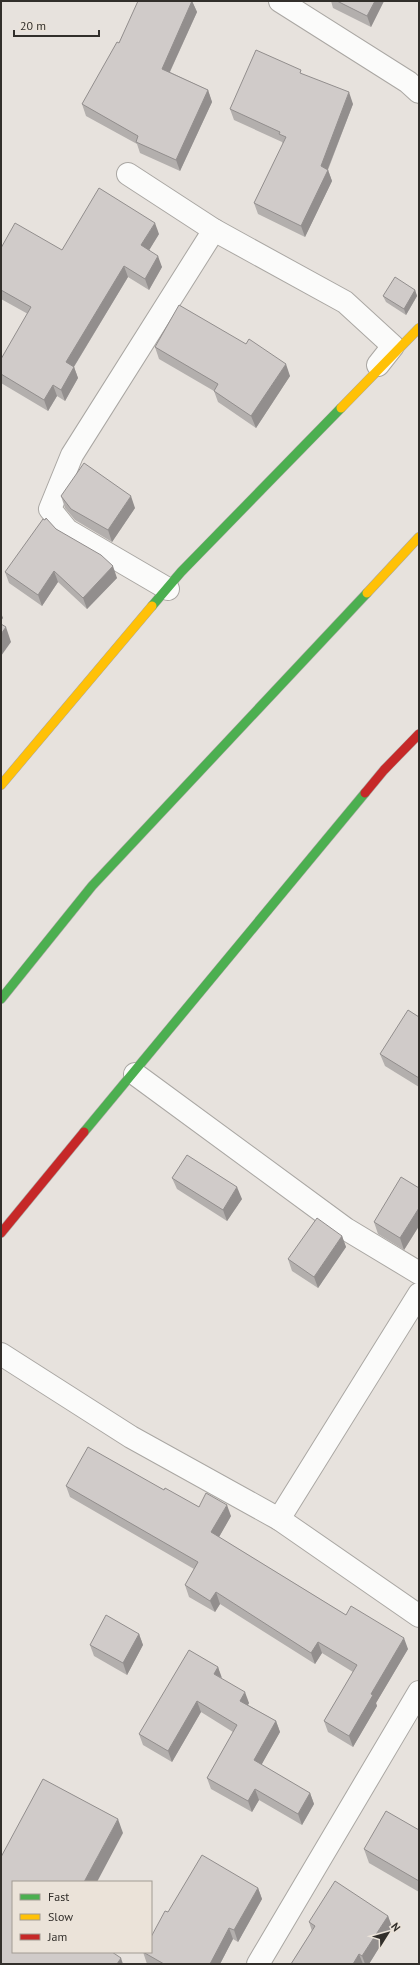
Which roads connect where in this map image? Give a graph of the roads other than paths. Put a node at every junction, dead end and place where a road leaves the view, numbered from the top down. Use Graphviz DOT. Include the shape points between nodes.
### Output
graph roads {
  1 [pos="280,1"];
  2 [pos="419,92"];
  3 [pos="128,174"];
  4 [pos="214,230"];
  5 [pos="419,328"];
  6 [pos="359,388"];
  7 [pos="419,537"];
  8 [pos="168,589"];
  9 [pos="419,734"];
  10 [pos="1,785"];
  11 [pos="1,999"];
  12 [pos="135,1074"];
  13 [pos="1,1234"];
  14 [pos="419,1273"];
  15 [pos="419,1294"];
  16 [pos="1,1354"];
  17 [pos="279,1519"];
  18 [pos="419,1616"];
  19 [pos="419,1692"];
  20 [pos="258,1964"];
  1 -- 2 [label="street" via="408,82"];
  3 -- 4 [label="street"];
  4 -- 6 [label="street" via="345,302 393,346"];
  4 -- 8 [label="street" via="72,455 50,508 67,530"];
  5 -- 6 [label="main road"];
  6 -- 8 [label="main road" via="181,572"];
  7 -- 11 [label="main road" via="92,886"];
  8 -- 10 [label="main road"];
  9 -- 12 [label="main road" via="384,770"];
  12 -- 13 [label="main road"];
  12 -- 14 [label="street" via="346,1229"];
  15 -- 17 [label="street"];
  16 -- 17 [label="street" via="131,1437"];
  17 -- 18 [label="street"];
  19 -- 20 [label="street"];
}
